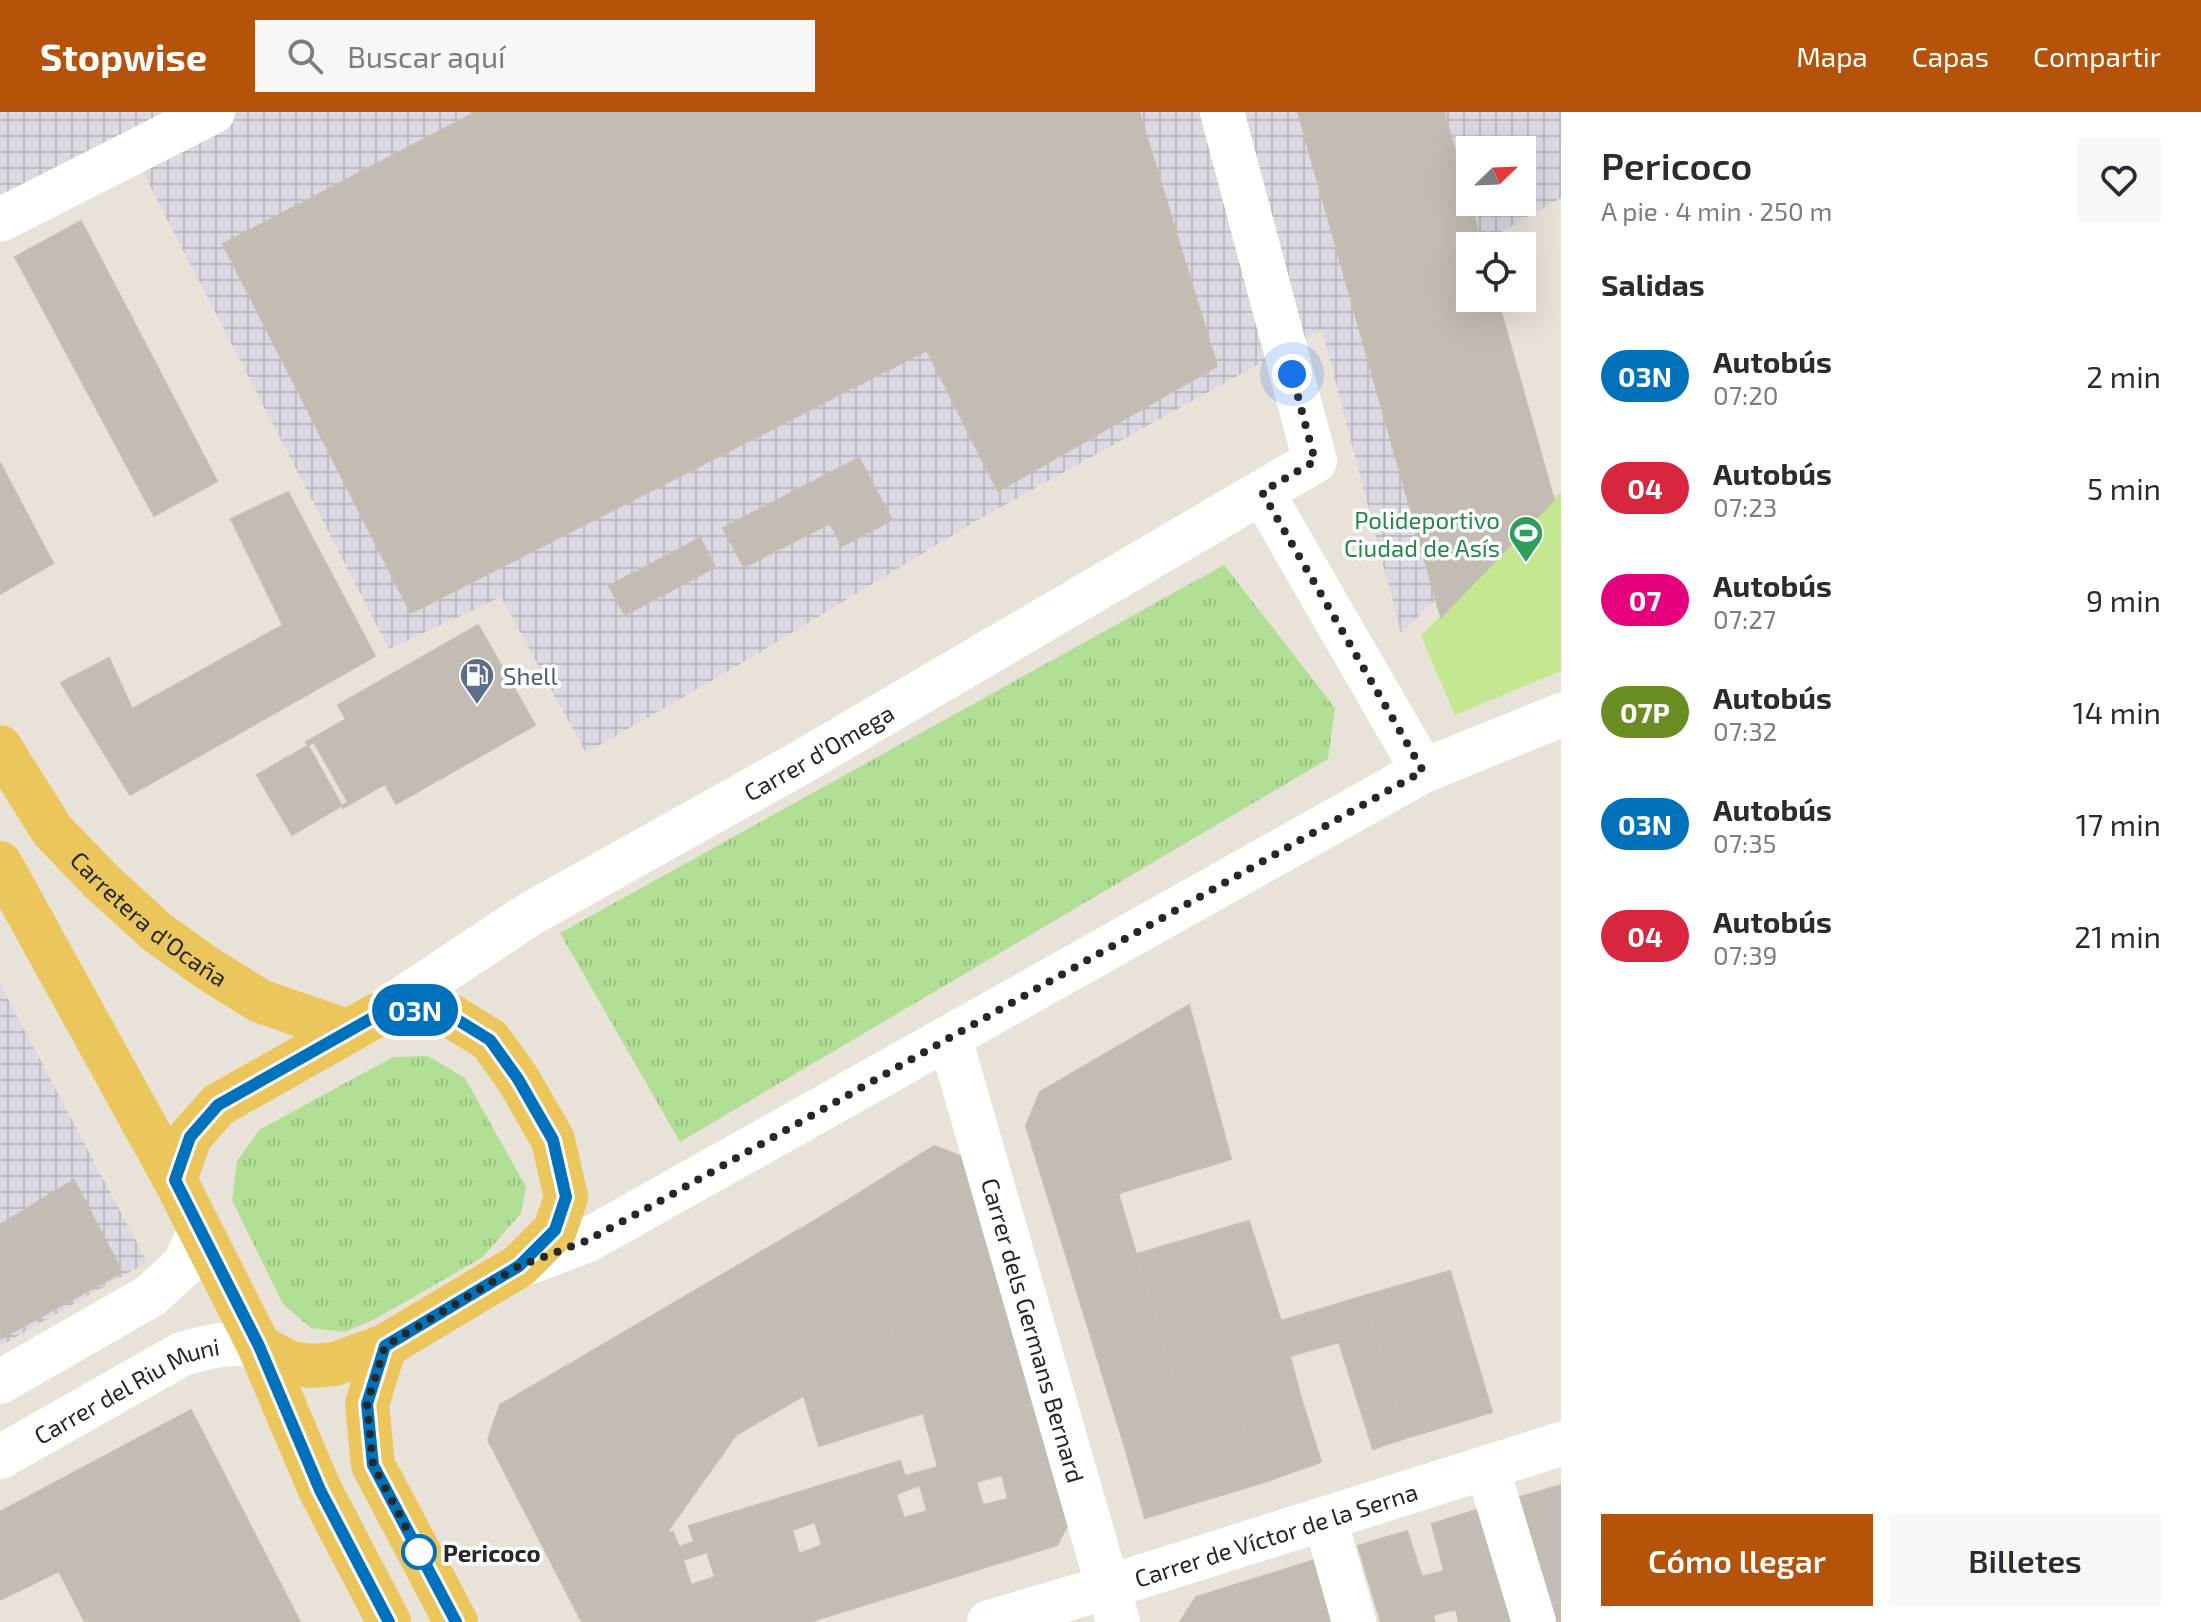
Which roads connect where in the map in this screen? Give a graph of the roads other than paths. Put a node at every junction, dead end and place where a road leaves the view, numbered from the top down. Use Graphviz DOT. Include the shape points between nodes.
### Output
graph roads {
  1 [pos="213,112"];
  2 [pos="1222,112"];
  3 [pos="0,220"];
  4 [pos="1262,492"];
  5 [pos="1561,715"];
  6 [pos="0,747"];
  7 [pos="1423,771"];
  8 [pos="0,863"];
  9 [pos="363,1022"];
  10 [pos="950,1038"];
  11 [pos="175,1180"];
  12 [pos="200,1230"];
  13 [pos="519,1266"];
  14 [pos="259,1346"];
  15 [pos="385,1346"];
  16 [pos="0,1382"];
  17 [pos="1561,1444"];
  18 [pos="0,1457"];
  19 [pos="1487,1467"];
  20 [pos="1325,1519"];
  21 [pos="1113,1605"];
  22 [pos="389,1622"];
  23 [pos="456,1622"];
  24 [pos="989,1622"];
  25 [pos="1354,1622"];
  26 [pos="1534,1622"];
  1 -- 3 [label="street"];
  2 -- 4 [label="street, Carrer d'Omega" via="1315,461"];
  4 -- 7 [label="street"];
  4 -- 9 [label="street, Carrer d'Omega" via="800,763 530,914"];
  5 -- 7 [label="street, Carrer d'Omega"];
  6 -- 9 [label="main road, Carretera d'Ocaña" via="52,830 157,932 260,1001"];
  7 -- 10 [label="street, Carrer d'Omega"];
  8 -- 11 [label="main road"];
  9 -- 11 [label="main road, Carrer d'Omega" via="218,1105 190,1137"];
  9 -- 13 [label="main road, Carrer d'Omega" via="418,1010 451,1016 490,1040 532,1101 553,1140 566,1197 555,1230"];
  10 -- 13 [label="street, Carrer d'Omega" via="586,1241"];
  10 -- 21 [label="street, Carrer dels Germans Bernard"];
  11 -- 12 [label="main road"];
  12 -- 14 [label="main road"];
  12 -- 16 [label="street" via="185,1264 150,1296"];
  13 -- 15 [label="main road, Carrer d'Omega"];
  14 -- 15 [label="main road, Carrer d'Omega" via="290,1363 311,1366 335,1364"];
  14 -- 18 [label="street, Carrer del Riu Muni" via="238,1342 182,1354"];
  14 -- 22 [label="main road" via="320,1490"];
  15 -- 23 [label="main road" via="367,1404 373,1465"];
  17 -- 19 [label="street, Carrer de Víctor de la Serna"];
  19 -- 20 [label="street, Carrer de Víctor de la Serna"];
  19 -- 26 [label="street"];
  20 -- 21 [label="street, Carrer de Víctor de la Serna"];
  20 -- 25 [label="street"];
  21 -- 24 [label="street, Carrer de Víctor de la Serna"];
}
